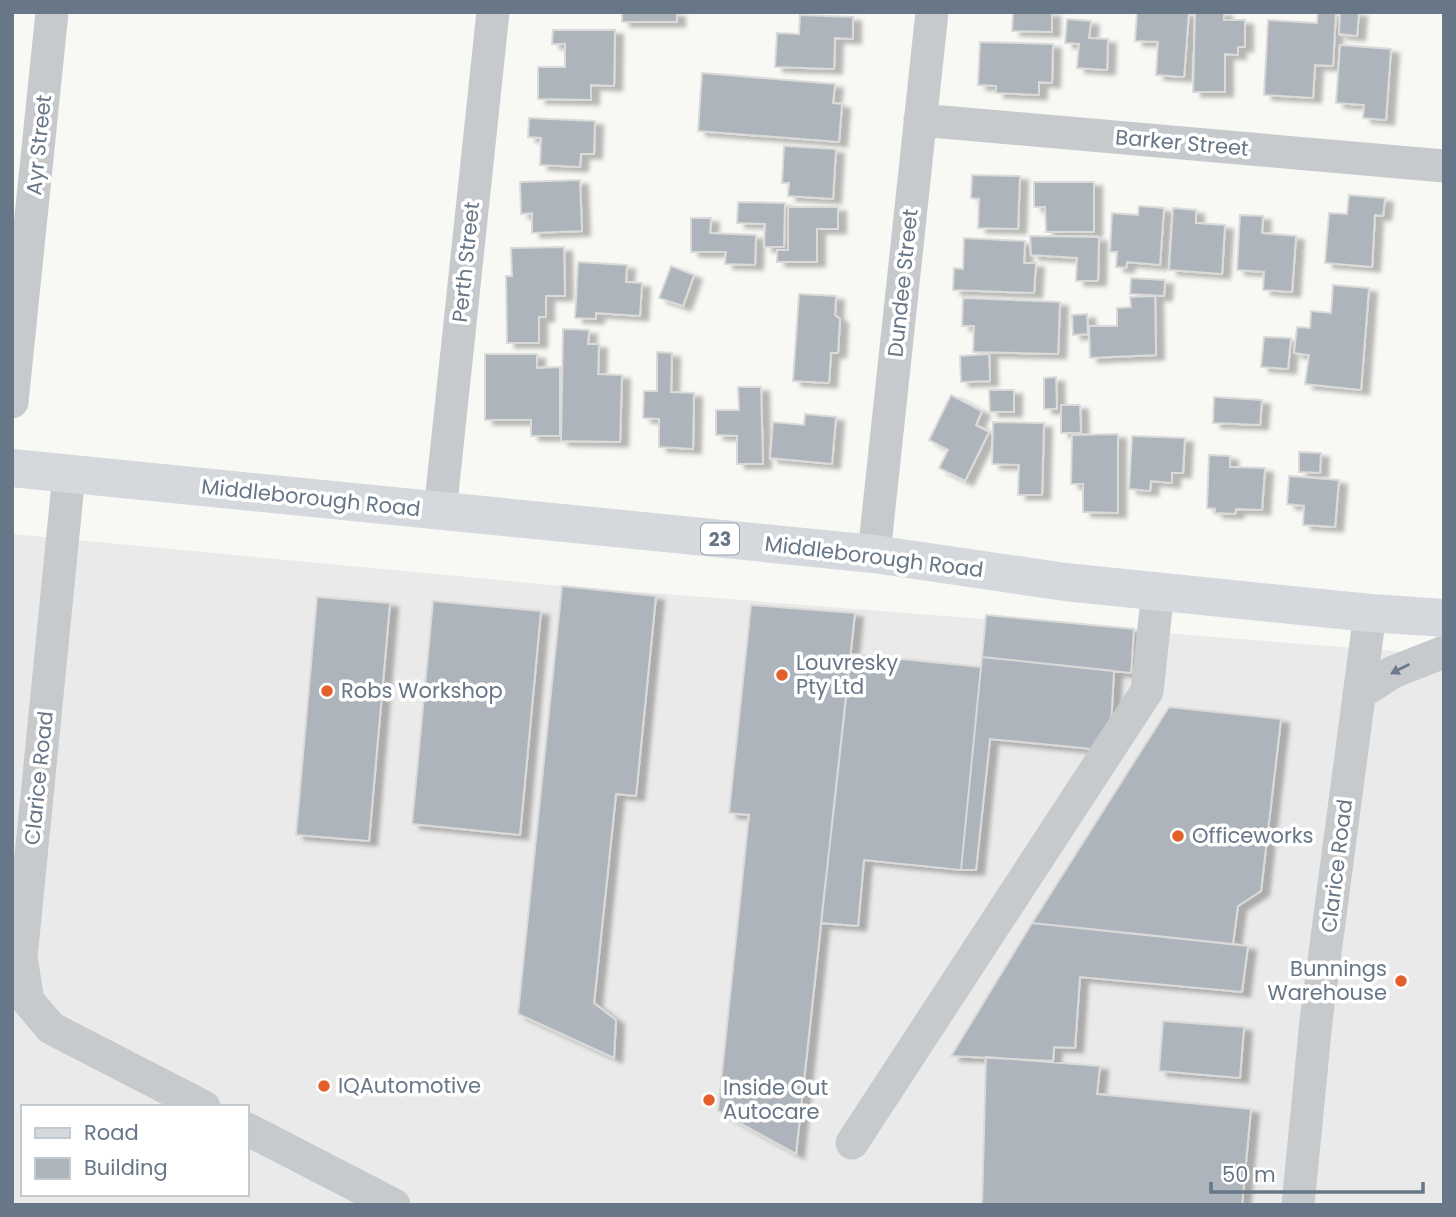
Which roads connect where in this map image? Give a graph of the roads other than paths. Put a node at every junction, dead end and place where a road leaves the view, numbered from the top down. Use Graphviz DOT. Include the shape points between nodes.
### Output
graph roads {
  1 [pos="52,12"];
  2 [pos="493,12"];
  3 [pos="932,12"];
  4 [pos="920,120"];
  5 [pos="1444,166"];
  6 [pos="12,402"];
  7 [pos="12,468"];
  8 [pos="69,474"];
  9 [pos="440,512"];
  10 [pos="874,554"];
  11 [pos="1158,591"];
  12 [pos="1370,614"];
  13 [pos="1444,618"];
  14 [pos="1444,652"];
  15 [pos="1359,694"];
  16 [pos="17,958"];
  17 [pos="20,1001"];
  18 [pos="200,1105"];
  19 [pos="248,1130"];
  20 [pos="852,1143"];
  21 [pos="394,1205"];
  22 [pos="1298,1205"];
  1 -- 6 [label="street, Ayr Street"];
  2 -- 9 [label="street, Perth Street"];
  3 -- 4 [label="street, Dundee Street"];
  4 -- 5 [label="street, Barker Street"];
  4 -- 10 [label="street, Dundee Street"];
  7 -- 8 [label="main road, Middleborough Road / 23"];
  8 -- 9 [label="main road, Middleborough Road / 23"];
  8 -- 16 [label="street, Clarice Road"];
  9 -- 10 [label="main road, Middleborough Road / 23"];
  10 -- 11 [label="main road, Middleborough Road / 23"];
  11 -- 12 [label="main road, Middleborough Road / 23"];
  11 -- 20 [label="street" via="1147,691"];
  12 -- 13 [label="main road, Middleborough Road / 23"];
  12 -- 15 [label="street, Clarice Road"];
  14 -- 15 [label="street, one-way" via="1393,672"];
  15 -- 22 [label="street, Clarice Road" via="1316,1020"];
  16 -- 17 [label="street, Clarice Road"];
  17 -- 18 [label="street, Clarice Road" via="51,1028"];
  19 -- 21 [label="street"];
}
